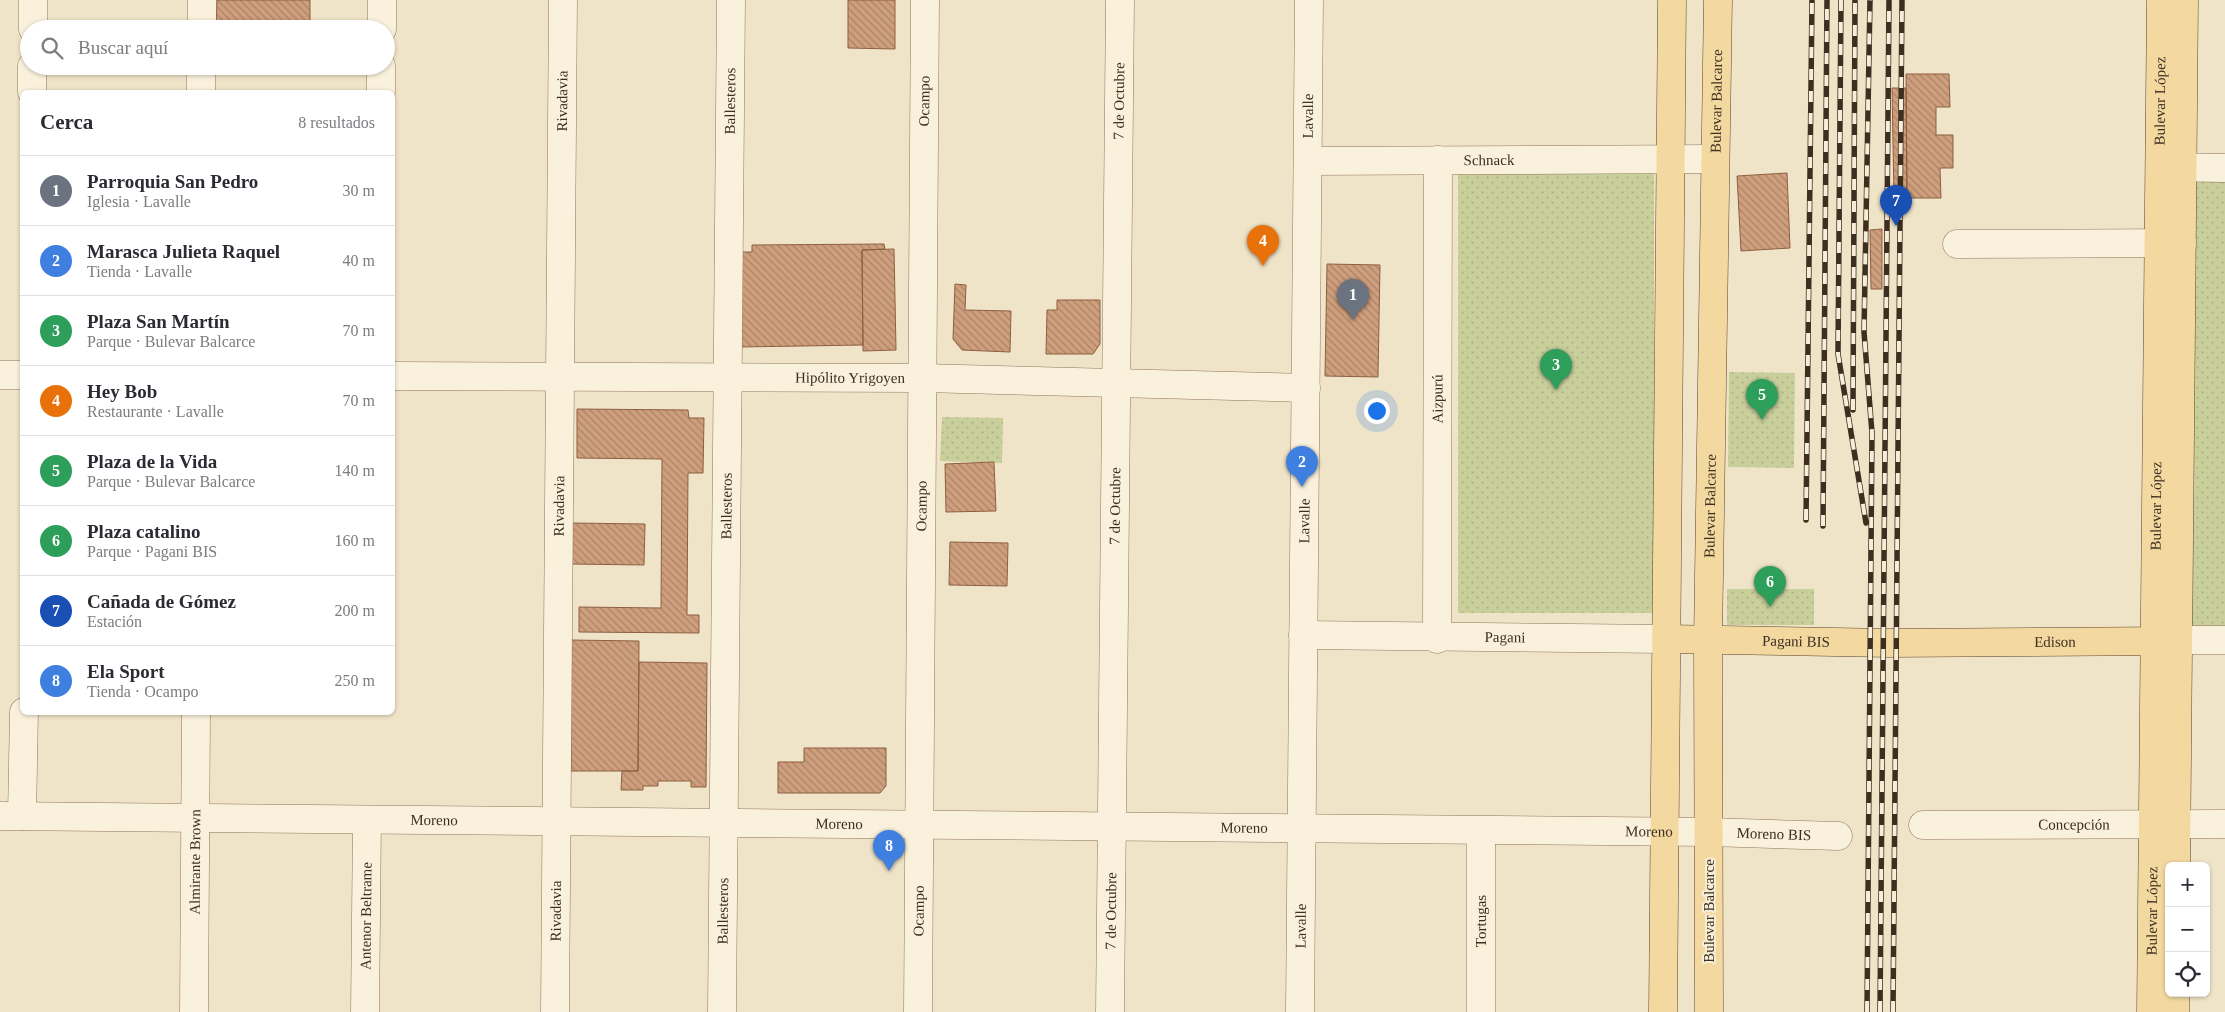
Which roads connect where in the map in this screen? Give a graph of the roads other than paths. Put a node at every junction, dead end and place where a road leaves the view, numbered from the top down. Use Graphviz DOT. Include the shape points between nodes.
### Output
graph roads {
  1 [pos="33,0"];
  2 [pos="202,0"];
  3 [pos="382,0"];
  4 [pos="563,0"];
  5 [pos="730,0"];
  6 [pos="925,0"];
  7 [pos="1120,0"];
  8 [pos="1309,0"];
  9 [pos="1672,0"];
  10 [pos="1718,0"];
  11 [pos="2161,0"];
  12 [pos="2184,0"];
  13 [pos="32,20"];
  14 [pos="202,20"];
  15 [pos="382,20"];
  16 [pos="32,75"];
  17 [pos="201,75"];
  18 [pos="381,75"];
  19 [pos="32,90"];
  20 [pos="201,90"];
  21 [pos="381,90"];
  22 [pos="1671,158"];
  23 [pos="1715,159"];
  24 [pos="1438,160"];
  25 [pos="1308,161"];
  26 [pos="2171,167"];
  27 [pos="2225,168"];
  28 [pos="2170,243"];
  29 [pos="1957,244"];
  30 [pos="0,375"];
  31 [pos="20,375"];
  32 [pos="395,376"];
  33 [pos="560,376"];
  34 [pos="727,377"];
  35 [pos="923,378"];
  36 [pos="1116,382"];
  37 [pos="1306,388"];
  38 [pos="1303,636"];
  39 [pos="1436,639"];
  40 [pos="1667,639"];
  41 [pos="1708,640"];
  42 [pos="2225,640"];
  43 [pos="2166,641"];
  44 [pos="1884,642"];
  45 [pos="24,715"];
  46 [pos="196,715"];
  47 [pos="11,816"];
  48 [pos="195,818"];
  49 [pos="367,820"];
  50 [pos="557,822"];
  51 [pos="723,823"];
  52 [pos="2225,824"];
  53 [pos="919,825"];
  54 [pos="1923,825"];
  55 [pos="2164,825"];
  56 [pos="1112,827"];
  57 [pos="1302,829"];
  58 [pos="1482,830"];
  59 [pos="1665,832"];
  60 [pos="1708,832"];
  61 [pos="1838,836"];
  62 [pos="2175,862"];
  63 [pos="2175,997"];
  64 [pos="194,1012"];
  65 [pos="365,1012"];
  66 [pos="556,1012"];
  67 [pos="722,1012"];
  68 [pos="918,1012"];
  69 [pos="1110,1012"];
  70 [pos="1300,1012"];
  71 [pos="1481,1012"];
  72 [pos="1663,1012"];
  73 [pos="1709,1012"];
  74 [pos="2150,1012"];
  75 [pos="2175,1012"];
  1 -- 13 [label="street"];
  2 -- 14 [label="street"];
  3 -- 15 [label="street"];
  4 -- 33 [label="street, Rivadavia"];
  5 -- 34 [label="street, Ballesteros"];
  6 -- 35 [label="street, Ocampo"];
  7 -- 36 [label="street, 7 de Octubre"];
  8 -- 25 [label="street, Lavalle"];
  9 -- 22 [label="main road"];
  10 -- 23 [label="main road, Bulevar Balcarce"];
  11 -- 26 [label="main road, Bulevar López"];
  12 -- 26 [label="main road, Bulevar López"];
  16 -- 19 [label="street"];
  17 -- 20 [label="street"];
  18 -- 21 [label="street"];
  22 -- 23 [label="street, Schnack"];
  22 -- 24 [label="street, Schnack"];
  22 -- 40 [label="main road"];
  23 -- 41 [label="main road, Bulevar Balcarce"];
  24 -- 25 [label="street, Schnack"];
  24 -- 39 [label="street, Aizpurú"];
  25 -- 37 [label="street, Lavalle"];
  26 -- 27 [label="street"];
  26 -- 28 [label="main road, Bulevar López"];
  28 -- 29 [label="street"];
  28 -- 43 [label="main road, Bulevar López"];
  30 -- 31 [label="street"];
  32 -- 33 [label="street, Hipólito Yrigoyen"];
  33 -- 34 [label="street, Hipólito Yrigoyen"];
  33 -- 50 [label="street, Rivadavia"];
  34 -- 35 [label="street, Hipólito Yrigoyen"];
  34 -- 51 [label="street, Ballesteros"];
  35 -- 36 [label="street, Hipólito Yrigoyen"];
  35 -- 53 [label="street, Ocampo"];
  36 -- 37 [label="street, Hipólito Yrigoyen"];
  36 -- 56 [label="street, 7 de Octubre"];
  37 -- 38 [label="street, Lavalle"];
  38 -- 39 [label="street, Pagani"];
  38 -- 57 [label="street, Lavalle"];
  39 -- 40 [label="street, Pagani"];
  40 -- 41 [label="main road, Pagani"];
  40 -- 59 [label="main road"];
  41 -- 44 [label="main road, Pagani BIS"];
  41 -- 60 [label="main road, Bulevar Balcarce"];
  42 -- 43 [label="street, Edison"];
  43 -- 44 [label="main road, Edison"];
  43 -- 55 [label="main road, Bulevar López"];
  45 -- 47 [label="street"];
  46 -- 48 [label="street, Almirante Brown"];
  47 -- 48 [label="street, Moreno"];
  48 -- 49 [label="street, Moreno"];
  48 -- 64 [label="street, Almirante Brown"];
  49 -- 50 [label="street, Moreno"];
  49 -- 65 [label="street, Antenor Beltrame"];
  50 -- 51 [label="street, Moreno"];
  50 -- 66 [label="street, Rivadavia"];
  51 -- 53 [label="street, Moreno"];
  51 -- 67 [label="street, Ballesteros"];
  52 -- 55 [label="street, Concepción"];
  53 -- 56 [label="street, Moreno"];
  53 -- 68 [label="street, Ocampo"];
  54 -- 55 [label="street, Concepción"];
  55 -- 62 [label="main road, Bulevar López"];
  55 -- 74 [label="main road, Bulevar López"];
  56 -- 57 [label="street, Moreno"];
  56 -- 69 [label="street, 7 de Octubre"];
  57 -- 58 [label="street, Moreno"];
  57 -- 70 [label="street, Lavalle"];
  58 -- 59 [label="street, Moreno"];
  58 -- 71 [label="street, Tortugas"];
  59 -- 60 [label="street, Moreno"];
  59 -- 72 [label="main road"];
  60 -- 61 [label="street, Moreno BIS"];
  60 -- 73 [label="main road, Bulevar Balcarce"];
  63 -- 75 [label="main road"];
}
